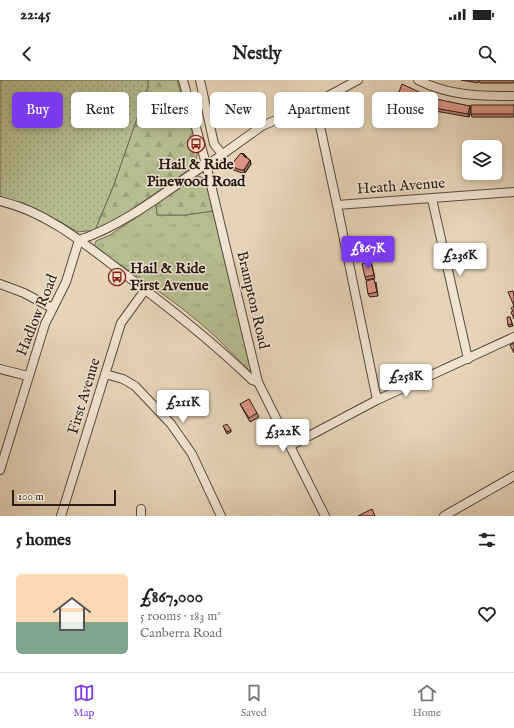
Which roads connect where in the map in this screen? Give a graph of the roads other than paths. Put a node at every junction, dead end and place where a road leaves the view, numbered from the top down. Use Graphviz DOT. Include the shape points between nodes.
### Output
graph roads {
  1 [pos="183,80"];
  2 [pos="200,80"];
  3 [pos="358,80"];
  4 [pos="418,80"];
  5 [pos="336,92"];
  6 [pos="514,96"];
  7 [pos="274,121"];
  8 [pos="321,128"];
  9 [pos="222,154"];
  10 [pos="206,164"];
  11 [pos="514,192"];
  12 [pos="432,198"];
  13 [pos="0,201"];
  14 [pos="338,205"];
  15 [pos="79,240"];
  16 [pos="0,284"];
  17 [pos="145,290"];
  18 [pos="52,308"];
  19 [pos="514,337"];
  20 [pos="468,359"];
  21 [pos="0,369"];
  22 [pos="105,374"];
  23 [pos="28,376"];
  24 [pos="258,382"];
  25 [pos="377,400"];
  26 [pos="290,446"];
  27 [pos="0,470"];
  28 [pos="514,476"];
  29 [pos="61,516"];
  30 [pos="221,516"];
  31 [pos="325,516"];
  32 [pos="444,516"];
  1 -- 10 [label="street, Brampton Road"];
  2 -- 9 [label="street" via="214,144"];
  3 -- 5 [label="street"];
  4 -- 6 [label="street" via="448,92 469,96"];
  7 -- 9 [label="street" via="262,126"];
  8 -- 14 [label="street"];
  9 -- 10 [label="street"];
  10 -- 15 [label="street" via="131,215"];
  10 -- 24 [label="street, Brampton Road"];
  11 -- 12 [label="street, Heath Avenue"];
  12 -- 14 [label="street, Heath Avenue"];
  12 -- 20 [label="street"];
  13 -- 15 [label="street" via="30,211"];
  14 -- 25 [label="street"];
  15 -- 17 [label="street"];
  15 -- 18 [label="street, Hadlow Road" via="66,282"];
  16 -- 18 [label="street"];
  17 -- 22 [label="street, First Avenue" via="121,323"];
  17 -- 24 [label="street" via="207,338 252,380"];
  18 -- 23 [label="street, Hadlow Road"];
  19 -- 20 [label="street"];
  20 -- 25 [label="street"];
  21 -- 23 [label="street"];
  22 -- 29 [label="street, First Avenue"];
  22 -- 30 [label="street" via="124,379 136,386 171,424 192,454"];
  23 -- 27 [label="street, Hadlow Road"];
  24 -- 26 [label="street, Brampton Road"];
  25 -- 26 [label="street"];
  26 -- 31 [label="street, Brampton Road"];
  28 -- 32 [label="street"];
}
